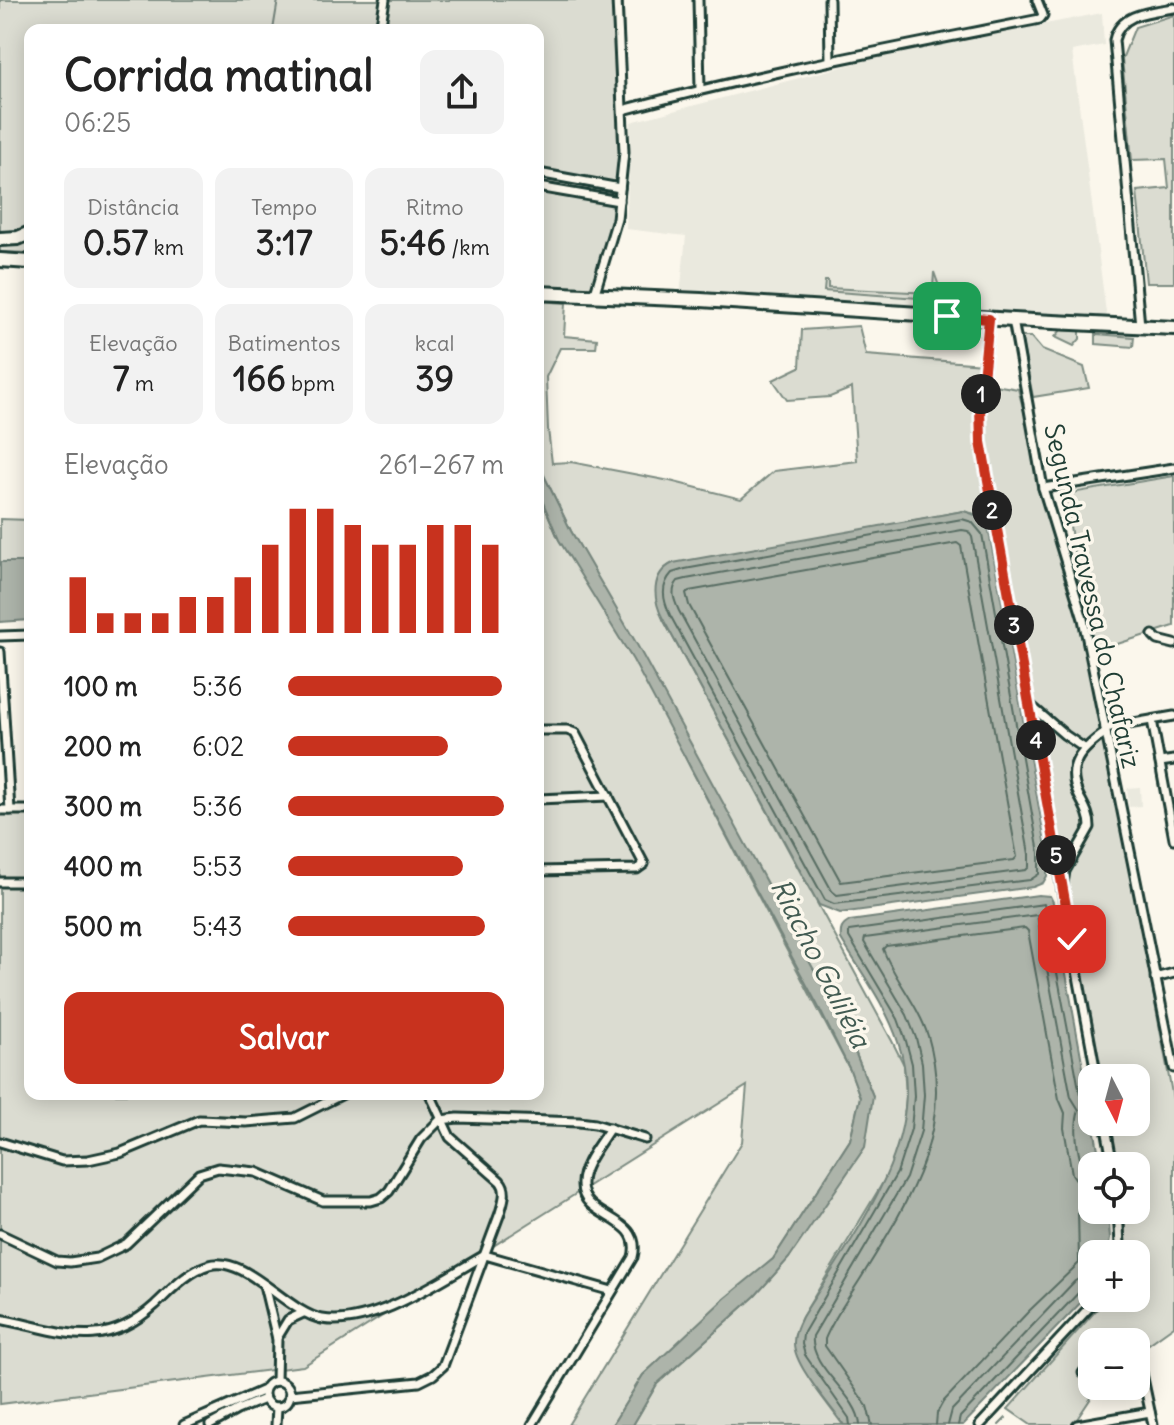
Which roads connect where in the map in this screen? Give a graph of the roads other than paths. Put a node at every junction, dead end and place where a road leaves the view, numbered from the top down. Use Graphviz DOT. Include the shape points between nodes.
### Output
graph roads {
  1 [pos="385,0"];
  2 [pos="617,0"];
  3 [pos="698,0"];
  4 [pos="829,0"];
  5 [pos="1037,0"];
  6 [pos="1174,8"];
  7 [pos="381,24"];
  8 [pos="830,61"];
  9 [pos="700,89"];
  10 [pos="623,110"];
  11 [pos="544,174"];
  12 [pos="544,188"];
  13 [pos="620,188"];
  14 [pos="619,201"];
  15 [pos="24,236"];
  16 [pos="0,239"];
  17 [pos="0,260"];
  18 [pos="24,262"];
  19 [pos="544,293"];
  20 [pos="594,296"];
  21 [pos="989,319"];
  22 [pos="1013,320"];
  23 [pos="1140,327"];
  24 [pos="1174,328"];
  25 [pos="1174,468"];
  26 [pos="1043,488"];
  27 [pos="24,635"];
  28 [pos="1153,635"];
  29 [pos="0,636"];
  30 [pos="1171,643"];
  31 [pos="0,652"];
  32 [pos="1028,703"];
  33 [pos="1174,716"];
  34 [pos="1152,720"];
  35 [pos="544,730"];
  36 [pos="1106,730"];
  37 [pos="1084,748"];
  38 [pos="1174,760"];
  39 [pos="1160,762"];
  40 [pos="609,796"];
  41 [pos="544,799"];
  42 [pos="1171,806"];
  43 [pos="0,810"];
  44 [pos="10,810"];
  45 [pos="24,810"];
  46 [pos="1174,839"];
  47 [pos="544,871"];
  48 [pos="0,882"];
  49 [pos="24,882"];
  50 [pos="1062,890"];
  51 [pos="1174,973"];
  52 [pos="1155,978"];
  53 [pos="1094,1064"];
  54 [pos="1174,1068"];
  55 [pos="331,1100"];
  56 [pos="434,1100"];
  57 [pos="440,1120"];
  58 [pos="610,1128"];
  59 [pos="645,1139"];
  60 [pos="0,1142"];
  61 [pos="0,1234"];
  62 [pos="485,1255"];
  63 [pos="264,1285"];
  64 [pos="612,1291"];
  65 [pos="1085,1312"];
  66 [pos="303,1313"];
  67 [pos="0,1319"];
  68 [pos="277,1339"];
  69 [pos="276,1381"];
  70 [pos="264,1395"];
  71 [pos="290,1395"];
  72 [pos="1147,1400"];
  73 [pos="277,1407"];
  74 [pos="1150,1412"];
  75 [pos="184,1425"];
  76 [pos="210,1425"];
  77 [pos="276,1425"];
  78 [pos="532,1425"];
  79 [pos="980,1425"];
  80 [pos="1077,1425"];
  81 [pos="1153,1425"];
  1 -- 7 [label="street"];
  2 -- 10 [label="street"];
  3 -- 9 [label="street"];
  4 -- 8 [label="street"];
  5 -- 8 [label="street" via="1040,19"];
  6 -- 23 [label="street" via="1129,19 1120,24 1114,40"];
  8 -- 9 [label="street"];
  9 -- 10 [label="street"];
  10 -- 13 [label="street"];
  11 -- 13 [label="street"];
  12 -- 14 [label="street"];
  13 -- 14 [label="street"];
  14 -- 20 [label="street"];
  15 -- 16 [label="main road"];
  17 -- 18 [label="main road"];
  19 -- 20 [label="main road"];
  20 -- 21 [label="main road"];
  21 -- 22 [label="main road"];
  21 -- 32 [label="street" via="981,442"];
  22 -- 23 [label="main road"];
  22 -- 26 [label="street, Segunda Travessa do Chafariz"];
  23 -- 24 [label="main road"];
  25 -- 26 [label="street"];
  26 -- 36 [label="street, Segunda Travessa do Chafariz" via="1083,619"];
  27 -- 29 [label="street"];
  28 -- 30 [label="street"];
  31 -- 44 [label="street"];
  32 -- 37 [label="street"];
  32 -- 50 [label="street"];
  33 -- 34 [label="street"];
  34 -- 36 [label="street"];
  34 -- 39 [label="street"];
  35 -- 40 [label="street" via="575,733"];
  36 -- 37 [label="street"];
  36 -- 52 [label="street, Segunda Travessa do Chafariz"];
  37 -- 50 [label="street" via="1074,763 1073,780 1090,827 1065,871"];
  38 -- 39 [label="street"];
  39 -- 42 [label="street"];
  40 -- 41 [label="street"];
  40 -- 47 [label="street" via="641,855 641,868"];
  42 -- 46 [label="street"];
  43 -- 44 [label="street"];
  44 -- 45 [label="street"];
  48 -- 49 [label="street"];
  50 -- 53 [label="street"];
  51 -- 52 [label="street"];
  52 -- 54 [label="street, Segunda Travessa do Chafariz"];
  55 -- 60 [label="street" via="295,1118 199,1120 120,1153 88,1160 62,1161"];
  56 -- 57 [label="street"];
  57 -- 58 [label="street" via="568,1121"];
  57 -- 61 [label="street" via="421,1139 389,1191 371,1201 323,1201 256,1172 218,1168 199,1174 126,1244 97,1258 57,1261"];
  57 -- 62 [label="street" via="450,1137 504,1185"];
  58 -- 59 [label="street"];
  58 -- 64 [label="street" via="581,1186 588,1202 632,1233 636,1243 628,1268"];
  62 -- 64 [label="street"];
  62 -- 66 [label="street" via="370,1313 337,1320"];
  62 -- 71 [label="street" via="443,1366 433,1375 419,1382"];
  63 -- 66 [label="street"];
  63 -- 67 [label="street" via="234,1267 209,1265 137,1322 103,1334 84,1336"];
  63 -- 68 [label="street"];
  64 -- 78 [label="street"];
  65 -- 79 [label="street"];
  66 -- 68 [label="street" via="288,1320"];
  68 -- 69 [label="street"];
  69 -- 70 [label="street" via="268,1383"];
  69 -- 71 [label="street" via="286,1385"];
  70 -- 73 [label="street"];
  70 -- 75 [label="street"];
  70 -- 76 [label="street"];
  71 -- 73 [label="street"];
  72 -- 74 [label="street"];
  73 -- 77 [label="street"];
  74 -- 80 [label="street"];
  74 -- 81 [label="street"];
}
